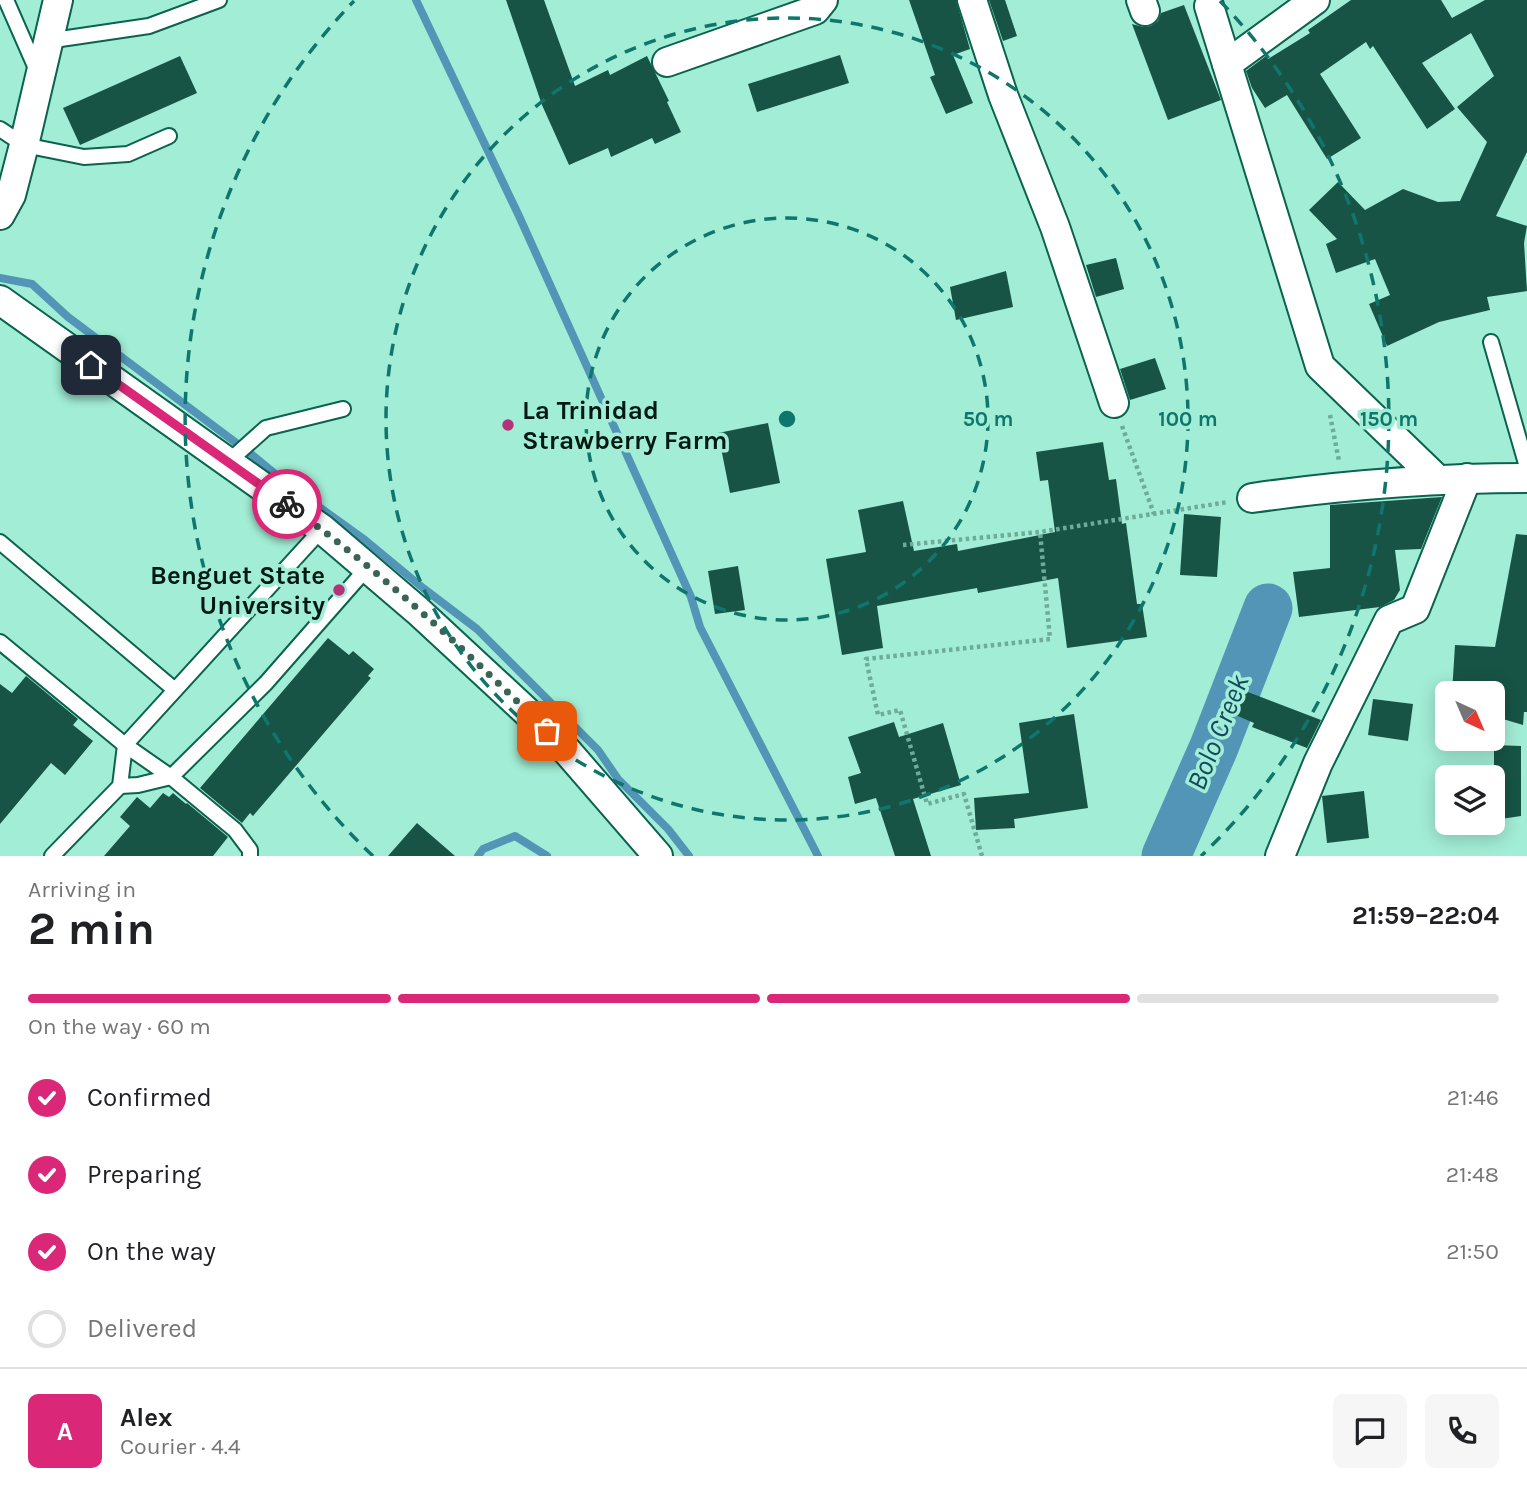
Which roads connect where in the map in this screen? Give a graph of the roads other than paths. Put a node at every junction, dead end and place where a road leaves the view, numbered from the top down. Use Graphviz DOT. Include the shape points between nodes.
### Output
graph roads {
  1 [pos="6,0"];
  2 [pos="58,0"];
  3 [pos="219,0"];
  4 [pos="823,0"];
  5 [pos="972,0"];
  6 [pos="1315,0"];
  7 [pos="1209,6"];
  8 [pos="47,41"];
  9 [pos="667,62"];
  10 [pos="1227,64"];
  11 [pos="40,77"];
  12 [pos="0,129"];
  13 [pos="169,135"];
  14 [pos="24,145"];
  15 [pos="0,215"];
  16 [pos="0,300"];
  17 [pos="1491,342"];
  18 [pos="1114,403"];
  19 [pos="343,409"];
  20 [pos="233,458"];
  21 [pos="1527,467"];
  22 [pos="1467,478"];
  23 [pos="1527,478"];
  24 [pos="1438,480"];
  25 [pos="1252,498"];
  26 [pos="322,529"];
  27 [pos="0,542"];
  28 [pos="367,568"];
  29 [pos="0,642"];
  30 [pos="175,690"];
  31 [pos="125,745"];
  32 [pos="171,777"];
  33 [pos="120,786"];
  34 [pos="52,856"];
  35 [pos="250,856"];
  36 [pos="658,856"];
  37 [pos="1280,856"];
  1 -- 11 [label="lane"];
  2 -- 8 [label="street"];
  3 -- 8 [label="lane" via="149,26"];
  4 -- 9 [label="street" via="815,10"];
  5 -- 18 [label="street"];
  6 -- 10 [label="street"];
  7 -- 10 [label="street"];
  8 -- 11 [label="street"];
  10 -- 24 [label="street" via="1321,366"];
  11 -- 14 [label="street"];
  12 -- 14 [label="lane"];
  13 -- 14 [label="lane" via="128,153 84,157"];
  14 -- 15 [label="street"];
  16 -- 20 [label="street"];
  17 -- 21 [label="lane"];
  19 -- 20 [label="lane" via="266,428"];
  20 -- 26 [label="street"];
  22 -- 23 [label="street"];
  22 -- 24 [label="street"];
  22 -- 37 [label="street" via="1415,610 1389,620 1318,763"];
  24 -- 25 [label="street"];
  26 -- 28 [label="street"];
  26 -- 30 [label="lane"];
  27 -- 30 [label="lane"];
  28 -- 32 [label="lane" via="266,682"];
  28 -- 36 [label="street" via="567,751"];
  29 -- 31 [label="lane"];
  30 -- 31 [label="lane"];
  31 -- 32 [label="lane"];
  31 -- 33 [label="lane"];
  32 -- 33 [label="lane"];
  32 -- 35 [label="lane" via="235,830"];
  33 -- 34 [label="lane"];
}
